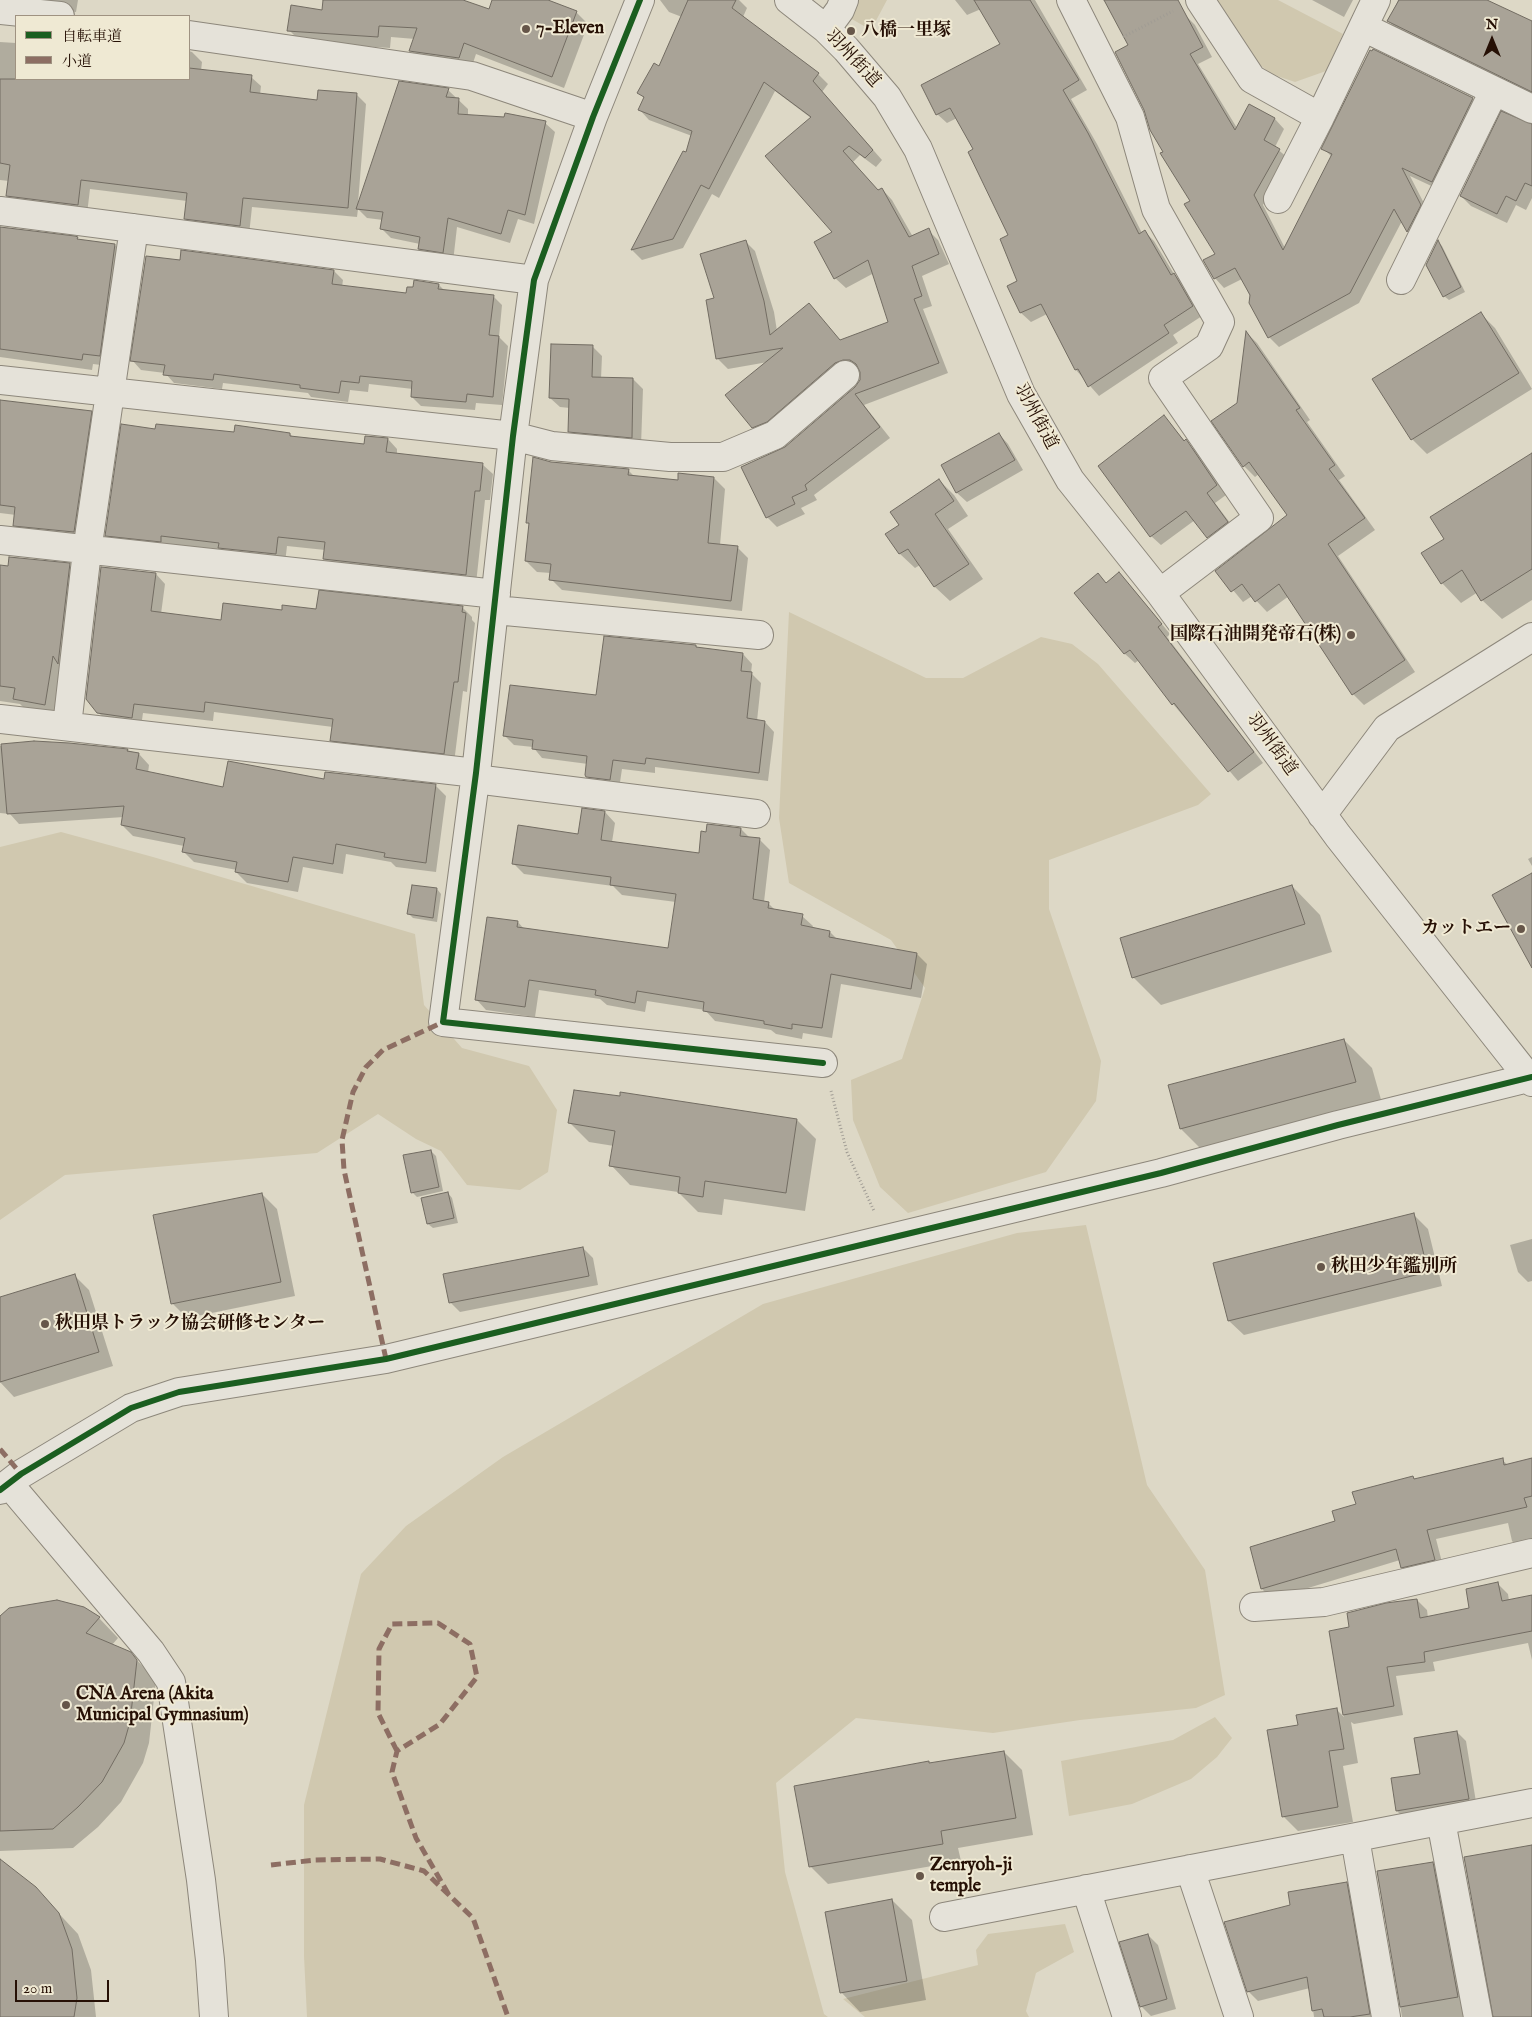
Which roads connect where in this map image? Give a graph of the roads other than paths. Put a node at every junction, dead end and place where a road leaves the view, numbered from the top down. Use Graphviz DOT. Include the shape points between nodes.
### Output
graph roads {
  1 [pos="640,0"];
  2 [pos="789,0"];
  3 [pos="844,0"];
  4 [pos="1071,0"];
  5 [pos="1376,0"];
  6 [pos="1188,5"];
  7 [pos="0,10"];
  8 [pos="50,15"];
  9 [pos="1363,27"];
  10 [pos="826,29"];
  11 [pos="190,35"];
  12 [pos="1494,91"];
  13 [pos="1532,109"];
  14 [pos="593,117"];
  15 [pos="1320,117"];
  16 [pos="1278,199"];
  17 [pos="0,211"];
  18 [pos="134,228"];
  19 [pos="534,280"];
  20 [pos="1402,280"];
  21 [pos="845,375"];
  22 [pos="0,380"];
  23 [pos="110,393"];
  24 [pos="512,436"];
  25 [pos="0,540"];
  26 [pos="87,551"];
  27 [pos="1160,593"];
  28 [pos="495,602"];
  29 [pos="758,635"];
  30 [pos="1532,637"];
  31 [pos="0,719"];
  32 [pos="67,726"];
  33 [pos="476,776"];
  34 [pos="756,814"];
  35 [pos="1322,815"];
  36 [pos="823,1063"];
  37 [pos="1531,1079"];
  38 [pos="4,1488"];
  39 [pos="1532,1553"];
  40 [pos="1254,1607"];
  41 [pos="1532,1803"];
  42 [pos="1441,1821"];
  43 [pos="1355,1838"];
  44 [pos="1190,1869"];
  45 [pos="1086,1889"];
  46 [pos="944,1917"];
  47 [pos="214,2017"];
  48 [pos="1127,2017"];
  49 [pos="1239,2017"];
  50 [pos="1386,2017"];
  51 [pos="1478,2017"];
  1 -- 14 [label="street"];
  2 -- 10 [label="street, 羽州街道"];
  3 -- 10 [label="street"];
  4 -- 27 [label="street" via="1130,117 1156,209 1220,322 1209,346 1163,378 1259,518"];
  5 -- 9 [label="street"];
  6 -- 15 [label="street" via="1252,79"];
  7 -- 8 [label="street"];
  9 -- 12 [label="street"];
  9 -- 15 [label="street"];
  10 -- 27 [label="street, 羽州街道" via="887,97 918,149 1021,394 1070,480"];
  11 -- 14 [label="street" via="472,76"];
  12 -- 13 [label="street"];
  12 -- 20 [label="street"];
  14 -- 19 [label="street"];
  15 -- 16 [label="street"];
  17 -- 18 [label="street"];
  18 -- 19 [label="street"];
  18 -- 23 [label="street"];
  19 -- 24 [label="street"];
  21 -- 24 [label="street" via="775,435 723,457 670,457 552,446"];
  22 -- 23 [label="street"];
  23 -- 24 [label="street"];
  23 -- 26 [label="street"];
  24 -- 28 [label="street"];
  25 -- 26 [label="street"];
  26 -- 28 [label="street"];
  26 -- 32 [label="street"];
  27 -- 35 [label="street, 羽州街道"];
  28 -- 29 [label="street"];
  28 -- 33 [label="street"];
  30 -- 35 [label="street" via="1386,728"];
  31 -- 32 [label="street"];
  32 -- 33 [label="street"];
  33 -- 34 [label="street"];
  33 -- 36 [label="street" via="443,1022"];
  35 -- 37 [label="street, 羽州街道"];
  37 -- 38 [label="street" via="1338,1125 1161,1173 386,1360 179,1392 131,1408 67,1445"];
  38 -- 47 [label="street" via="152,1652 171,1682 201,1880"];
  39 -- 40 [label="street" via="1324,1602"];
  41 -- 42 [label="street"];
  42 -- 43 [label="street"];
  42 -- 51 [label="street"];
  43 -- 44 [label="street"];
  43 -- 50 [label="street"];
  44 -- 45 [label="street"];
  44 -- 49 [label="street"];
  45 -- 46 [label="street"];
  45 -- 48 [label="street"];
}
